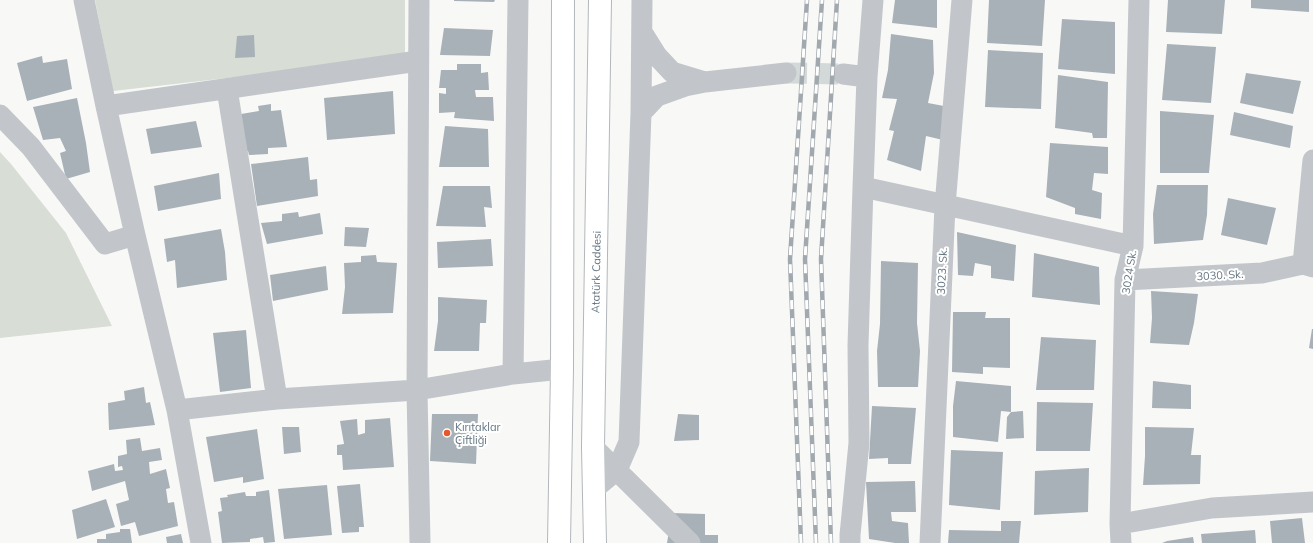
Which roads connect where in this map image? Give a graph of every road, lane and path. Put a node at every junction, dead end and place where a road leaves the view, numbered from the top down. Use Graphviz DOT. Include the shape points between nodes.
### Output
graph roads {
  1 [pos="84,0"];
  2 [pos="419,0"];
  3 [pos="518,0"];
  4 [pos="564,0"];
  5 [pos="600,0"];
  6 [pos="642,0"];
  7 [pos="873,0"];
  8 [pos="962,0"];
  9 [pos="1139,0"];
  10 [pos="642,32"];
  11 [pos="418,61"];
  12 [pos="786,74"];
  13 [pos="843,74"];
  14 [pos="867,77"];
  15 [pos="705,82"];
  16 [pos="227,89"];
  17 [pos="106,106"];
  18 [pos="642,113"];
  19 [pos="0,115"];
  20 [pos="1313,160"];
  21 [pos="863,187"];
  22 [pos="945,206"];
  23 [pos="135,235"];
  24 [pos="1133,246"];
  25 [pos="1308,265"];
  26 [pos="1125,280"];
  27 [pos="562,369"];
  28 [pos="513,374"];
  29 [pos="418,390"];
  30 [pos="277,399"];
  31 [pos="177,410"];
  32 [pos="593,447"];
  33 [pos="617,470"];
  34 [pos="594,489"];
  35 [pos="1313,502"];
  36 [pos="1121,534"];
  37 [pos="201,543"];
  38 [pos="420,543"];
  39 [pos="559,543"];
  40 [pos="595,543"];
  41 [pos="690,543"];
  42 [pos="850,543"];
  43 [pos="930,543"];
  1 -- 17 [label="street"];
  2 -- 11 [label="street"];
  3 -- 28 [label="street"];
  4 -- 27 [label="highway"];
  5 -- 32 [label="highway, Atatürk Caddesi"];
  6 -- 10 [label="street"];
  7 -- 14 [label="street"];
  8 -- 22 [label="street, 3023. Sk."];
  9 -- 24 [label="street, 3024 Sk."];
  10 -- 15 [label="street" via="672,72"];
  10 -- 18 [label="street"];
  11 -- 16 [label="street"];
  11 -- 29 [label="street"];
  12 -- 15 [label="street"];
  13 -- 14 [label="street"];
  14 -- 21 [label="street"];
  15 -- 18 [label="street" via="684,86 657,96"];
  16 -- 17 [label="street"];
  16 -- 30 [label="street"];
  17 -- 23 [label="street"];
  18 -- 33 [label="street" via="629,442"];
  19 -- 23 [label="street" via="31,147 105,244"];
  20 -- 25 [label="street"];
  21 -- 22 [label="street"];
  21 -- 42 [label="street" via="858,345 859,444"];
  22 -- 24 [label="street"];
  22 -- 43 [label="street, 3023. Sk."];
  23 -- 31 [label="street"];
  24 -- 26 [label="street, 3024 Sk."];
  25 -- 26 [label="street, 3030. Sk." via="1262,273"];
  26 -- 36 [label="street, 3024 Sk."];
  27 -- 28 [label="street"];
  27 -- 39 [label="highway"];
  28 -- 29 [label="street"];
  29 -- 30 [label="street"];
  29 -- 38 [label="street"];
  30 -- 31 [label="street"];
  31 -- 37 [label="street"];
  32 -- 33 [label="street"];
  32 -- 34 [label="highway, Atatürk Caddesi"];
  33 -- 34 [label="street"];
  33 -- 41 [label="street"];
  34 -- 40 [label="highway, Atatürk Caddesi"];
  35 -- 36 [label="street" via="1212,508"];
}
